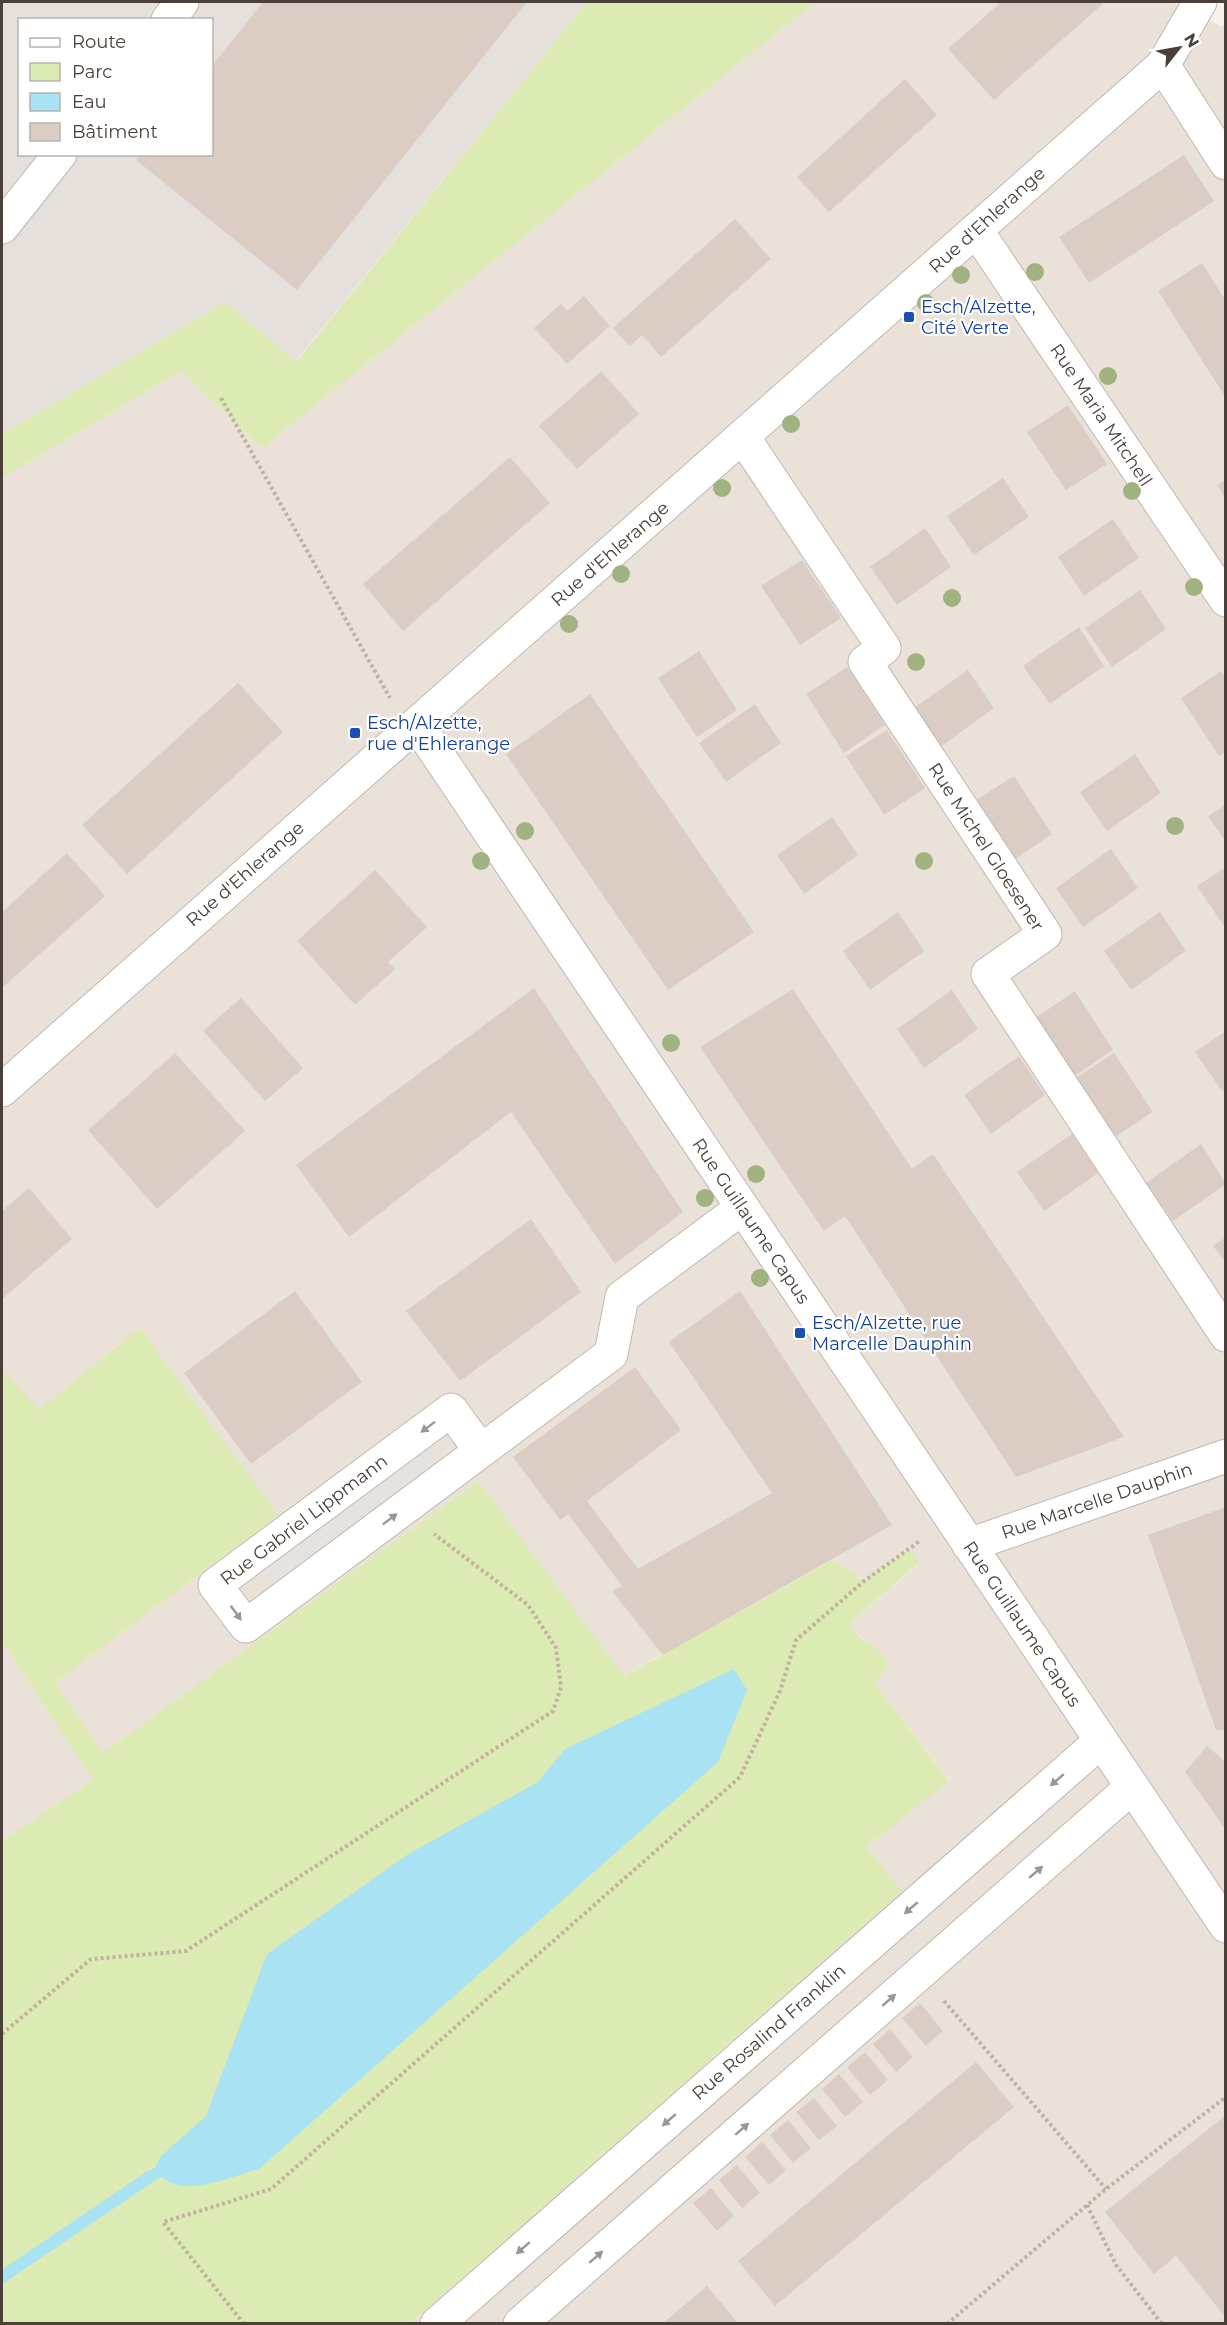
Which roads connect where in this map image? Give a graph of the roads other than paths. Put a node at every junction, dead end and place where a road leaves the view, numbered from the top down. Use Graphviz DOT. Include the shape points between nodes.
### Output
graph roads {
  1 [pos="182,2"];
  2 [pos="1200,2"];
  3 [pos="170,18"];
  4 [pos="1163,65"];
  5 [pos="58,156"];
  6 [pos="1226,163"];
  7 [pos="2,227"];
  8 [pos="976,230"];
  9 [pos="744,437"];
  10 [pos="1226,600"];
  11 [pos="417,724"];
  12 [pos="2,1090"];
  13 [pos="742,1208"];
  14 [pos="1226,1335"];
  15 [pos="481,1451"];
  16 [pos="1226,1456"];
  17 [pos="960,1532"];
  18 [pos="1101,1741"];
  19 [pos="1132,1787"];
  20 [pos="1226,1926"];
  21 [pos="437,2324"];
  22 [pos="520,2324"];
  1 -- 3 [label="street"];
  2 -- 4 [label="street, Rue d'Ehlerange"];
  4 -- 6 [label="street"];
  4 -- 8 [label="street, Rue d'Ehlerange"];
  5 -- 7 [label="street"];
  8 -- 9 [label="street, Rue d'Ehlerange"];
  8 -- 10 [label="street, Rue Maria Mitchell"];
  9 -- 11 [label="street, Rue d'Ehlerange"];
  9 -- 14 [label="street, Rue Michel Gloesener" via="884,648 865,662 1045,934 988,974"];
  11 -- 12 [label="street, Rue d'Ehlerange"];
  11 -- 13 [label="street, Rue Guillaume Capus"];
  13 -- 15 [label="street, Rue Gabriel Lippmann" via="622,1297 611,1354"];
  13 -- 17 [label="street, Rue Guillaume Capus"];
  15 -- 15 [label="street, Rue Gabriel Lippmann, one-way" via="451,1410 215,1585 246,1626"];
  16 -- 17 [label="street, Rue Marcelle Dauphin"];
  17 -- 18 [label="street, Rue Guillaume Capus"];
  18 -- 19 [label="street, Rue Guillaume Capus"];
  18 -- 21 [label="street, Rue Rosalind Franklin, one-way"];
  19 -- 20 [label="street, Rue Guillaume Capus"];
  22 -- 19 [label="street, one-way"];
}
